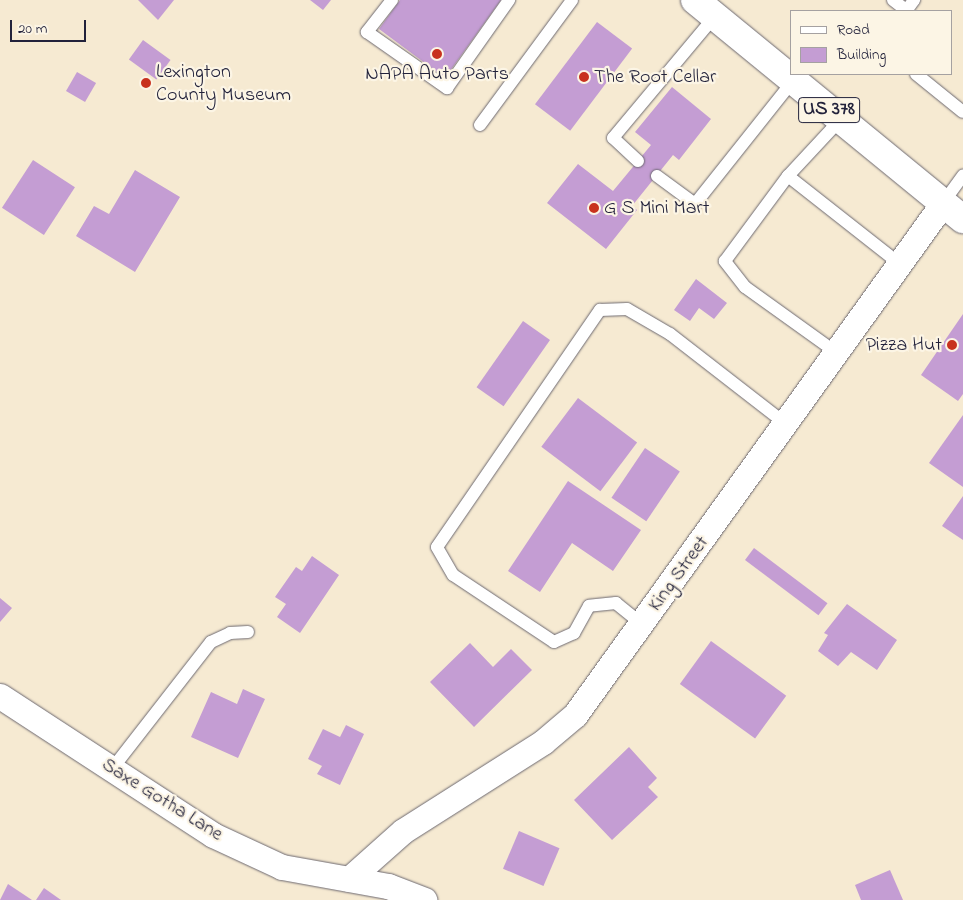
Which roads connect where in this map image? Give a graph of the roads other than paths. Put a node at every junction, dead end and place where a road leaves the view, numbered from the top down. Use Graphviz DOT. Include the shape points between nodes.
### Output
graph roads {
  1 [pos="392,0"];
  2 [pos="509,0"];
  3 [pos="572,0"];
  4 [pos="893,0"];
  5 [pos="705,8"];
  6 [pos="905,10"];
  7 [pos="917,75"];
  8 [pos="794,81"];
  9 [pos="963,112"];
  10 [pos="841,120"];
  11 [pos="480,125"];
  12 [pos="638,161"];
  13 [pos="963,175"];
  14 [pos="657,176"];
  15 [pos="788,176"];
  16 [pos="953,211"];
  17 [pos="901,265"];
  18 [pos="837,353"];
  19 [pos="786,424"];
  20 [pos="643,625"];
  21 [pos="248,632"];
  22 [pos="0,696"];
  23 [pos="112,769"];
  24 [pos="349,879"];
  25 [pos="424,900"];
  1 -- 2 [label="lane" via="367,32 447,88"];
  3 -- 11 [label="lane"];
  4 -- 6 [label="lane"];
  5 -- 8 [label="main road, US 378"];
  5 -- 12 [label="lane" via="614,138"];
  7 -- 9 [label="lane"];
  8 -- 10 [label="main road, US 378"];
  8 -- 14 [label="lane" via="695,204"];
  10 -- 15 [label="lane"];
  10 -- 16 [label="main road, US 378"];
  13 -- 16 [label="lane"];
  15 -- 17 [label="lane"];
  15 -- 18 [label="lane" via="725,261 746,287"];
  16 -- 17 [label="street, King Street"];
  17 -- 18 [label="street, King Street"];
  18 -- 19 [label="street, King Street"];
  19 -- 20 [label="street, King Street"];
  19 -- 20 [label="lane" via="670,334 627,309 600,310 437,547 453,574 554,642 574,633 589,606 616,603"];
  20 -- 24 [label="street, King Street" via="576,715 543,742 403,831"];
  21 -- 23 [label="lane" via="230,633 211,642"];
  22 -- 23 [label="street, Saxe Gotha Lane"];
  23 -- 24 [label="street, Saxe Gotha Lane" via="213,835 282,867"];
  24 -- 25 [label="street, Saxe Gotha Lane"];
}
